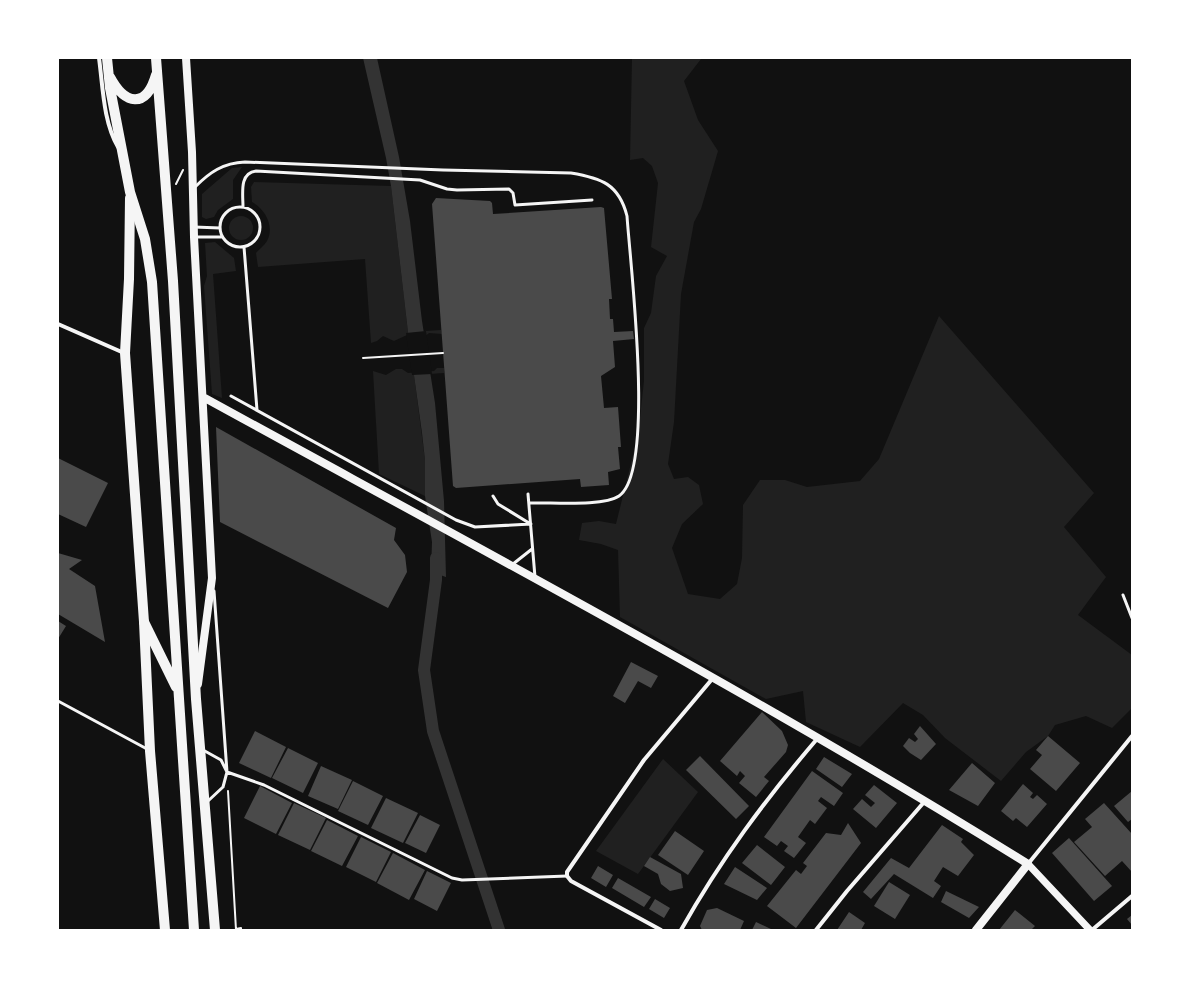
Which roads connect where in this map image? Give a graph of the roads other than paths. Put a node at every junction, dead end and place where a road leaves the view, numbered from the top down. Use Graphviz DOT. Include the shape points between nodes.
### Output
graph roads {
  1 [pos="99,58"];
  2 [pos="107,58"];
  3 [pos="156,58"];
  4 [pos="186,58"];
  5 [pos="157,71"];
  6 [pos="109,74"];
  7 [pos="125,160"];
  8 [pos="192,190"];
  9 [pos="130,192"];
  10 [pos="592,200"];
  11 [pos="243,208"];
  12 [pos="193,226"];
  13 [pos="220,228"];
  14 [pos="222,236"];
  15 [pos="194,237"];
  16 [pos="244,247"];
  17 [pos="58,324"];
  18 [pos="125,353"];
  19 [pos="231,396"];
  20 [pos="203,397"];
  21 [pos="257,410"];
  22 [pos="528,494"];
  23 [pos="494,496"];
  24 [pos="529,503"];
  25 [pos="531,524"];
  26 [pos="532,549"];
  27 [pos="512,565"];
  28 [pos="535,577"];
  29 [pos="212,578"];
  30 [pos="1122,595"];
  31 [pos="1132,618"];
  32 [pos="144,622"];
  33 [pos="712,678"];
  34 [pos="178,690"];
  35 [pos="196,699"];
  36 [pos="58,701"];
  37 [pos="1132,736"];
  38 [pos="817,739"];
  39 [pos="200,749"];
  40 [pos="150,751"];
  41 [pos="228,772"];
  42 [pos="926,800"];
  43 [pos="205,804"];
  44 [pos="1028,864"];
  45 [pos="567,876"];
  46 [pos="1132,896"];
  47 [pos="165,930"];
  48 [pos="194,930"];
  49 [pos="215,930"];
  50 [pos="661,930"];
  51 [pos="681,930"];
  52 [pos="816,930"];
  53 [pos="976,930"];
  54 [pos="1091,930"];
  1 -- 7 [label="street" via="109,130"];
  2 -- 6 [label="main road"];
  3 -- 5 [label="main road"];
  4 -- 8 [label="main road"];
  5 -- 6 [label="main road" via="149,92 137,100 132,100 121,93"];
  5 -- 35 [label="main road" via="173,281"];
  6 -- 7 [label="main road"];
  7 -- 9 [label="main road"];
  8 -- 12 [label="main road"];
  8 -- 24 [label="lane" via="213,171 234,163 571,173 588,176 614,189 623,201 627,216 639,391 638,433 632,477 627,488 612,501"];
  9 -- 18 [label="main road"];
  9 -- 34 [label="main road" via="145,239 152,282"];
  10 -- 11 [label="lane" via="514,205 509,189 457,190 438,187 424,180 252,172 244,179"];
  11 -- 13 [label="lane" via="234,208 226,213"];
  11 -- 16 [label="lane" via="256,215 260,223 257,238 252,244"];
  12 -- 13 [label="lane"];
  12 -- 15 [label="main road"];
  13 -- 14 [label="lane"];
  14 -- 15 [label="lane"];
  14 -- 16 [label="lane" via="232,245"];
  15 -- 20 [label="main road"];
  16 -- 21 [label="lane"];
  17 -- 18 [label="street"];
  18 -- 32 [label="main road"];
  19 -- 21 [label="lane"];
  20 -- 27 [label="main road"];
  20 -- 29 [label="main road"];
  21 -- 25 [label="lane" via="456,520 475,527"];
  22 -- 24 [label="lane"];
  23 -- 25 [label="lane" via="498,504"];
  24 -- 25 [label="lane"];
  25 -- 26 [label="lane"];
  26 -- 27 [label="lane"];
  26 -- 28 [label="lane"];
  27 -- 28 [label="main road"];
  28 -- 33 [label="main road"];
  29 -- 35 [label="main road"];
  29 -- 41 [label="lane"];
  30 -- 31 [label="lane"];
  32 -- 34 [label="main road"];
  32 -- 40 [label="main road"];
  33 -- 38 [label="main road"];
  33 -- 45 [label="street" via="644,760 568,869"];
  34 -- 48 [label="main road"];
  35 -- 39 [label="main road"];
  36 -- 40 [label="lane"];
  37 -- 44 [label="street"];
  38 -- 42 [label="main road"];
  38 -- 51 [label="street" via="744,828 702,892"];
  39 -- 41 [label="lane" via="221,760"];
  39 -- 43 [label="main road"];
  40 -- 47 [label="main road"];
  41 -- 43 [label="lane" via="223,787"];
  41 -- 45 [label="lane" via="264,785 444,875 462,880"];
  42 -- 44 [label="main road"];
  42 -- 52 [label="street" via="846,891"];
  43 -- 49 [label="main road"];
  44 -- 53 [label="main road"];
  44 -- 54 [label="street"];
  45 -- 50 [label="street" via="571,881"];
  46 -- 54 [label="street"];
}
